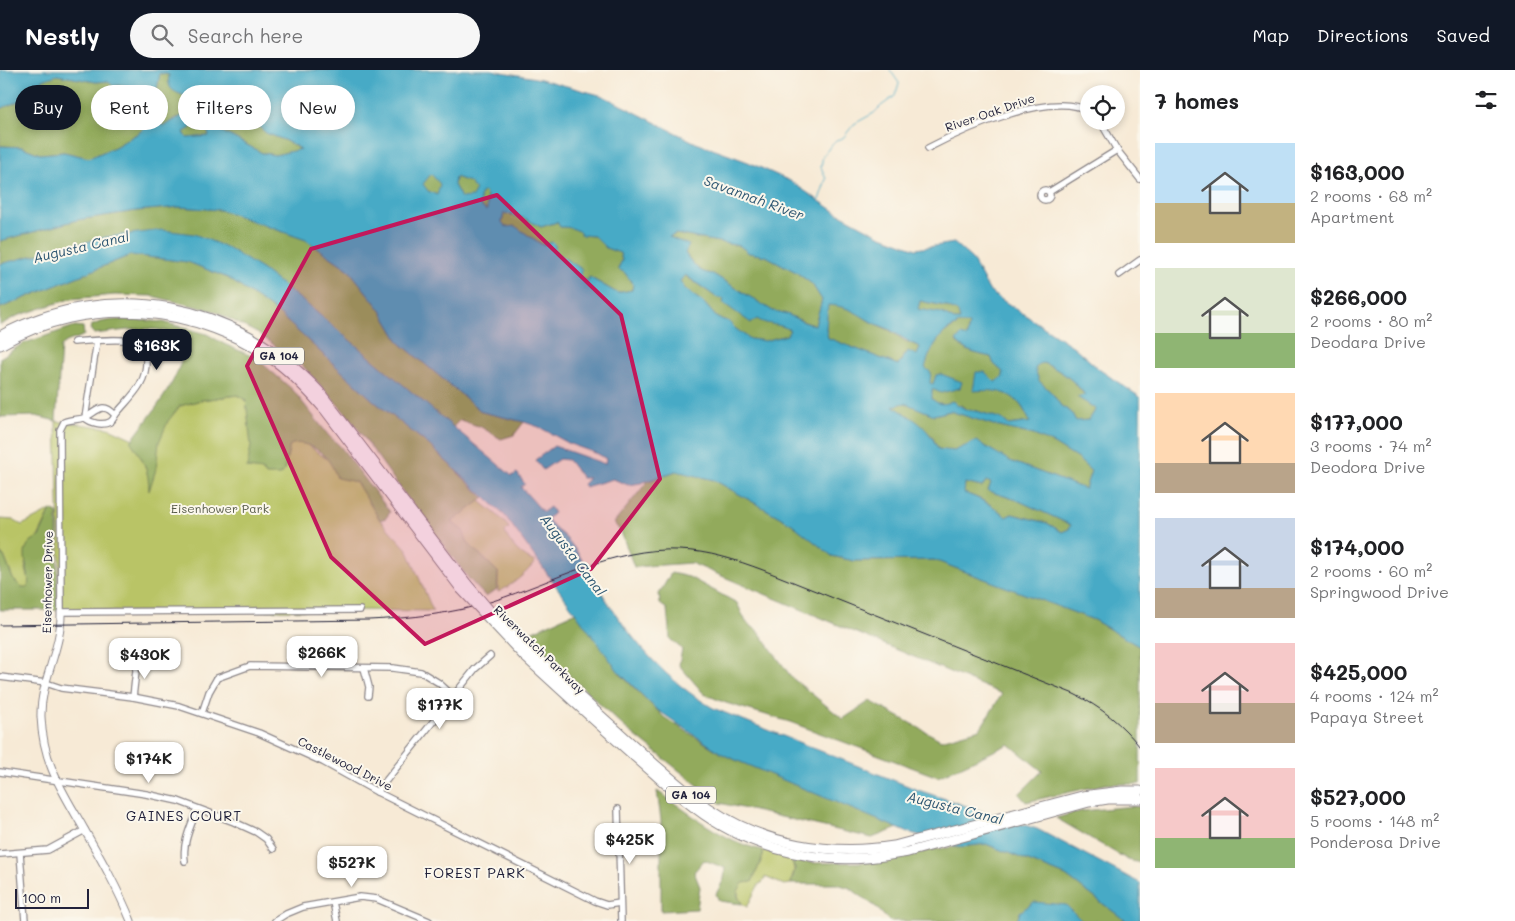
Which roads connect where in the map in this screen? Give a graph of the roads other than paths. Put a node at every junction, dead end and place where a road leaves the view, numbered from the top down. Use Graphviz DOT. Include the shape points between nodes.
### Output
graph roads {
  1 [pos="1080,108"];
  2 [pos="1105,130"];
  3 [pos="928,148"];
  4 [pos="1117,150"];
  5 [pos="1140,180"];
  6 [pos="1050,192"];
  7 [pos="1140,260"];
  8 [pos="1119,275"];
  9 [pos="0,336"];
  10 [pos="97,341"];
  11 [pos="74,342"];
  12 [pos="0,345"];
  13 [pos="115,414"];
  14 [pos="85,418"];
  15 [pos="464,587"];
  16 [pos="360,610"];
  17 [pos="61,612"];
  18 [pos="526,653"];
  19 [pos="490,656"];
  20 [pos="137,662"];
  21 [pos="364,668"];
  22 [pos="0,677"];
  23 [pos="46,683"];
  24 [pos="368,696"];
  25 [pos="453,696"];
  26 [pos="133,697"];
  27 [pos="202,713"];
  28 [pos="0,772"];
  29 [pos="57,782"];
  30 [pos="1140,791"];
  31 [pos="377,792"];
  32 [pos="1140,799"];
  33 [pos="197,809"];
  34 [pos="618,810"];
  35 [pos="84,830"];
  36 [pos="272,849"];
  37 [pos="20,853"];
  38 [pos="0,854"];
  39 [pos="185,861"];
  40 [pos="333,902"];
  41 [pos="620,903"];
  42 [pos="25,921"];
  43 [pos="131,921"];
  44 [pos="275,921"];
  45 [pos="337,921"];
  46 [pos="429,921"];
  47 [pos="621,921"];
  1 -- 3 [label="street, River Oak Drive" via="1031,107"];
  2 -- 4 [label="street"];
  4 -- 5 [label="street"];
  4 -- 6 [label="street"];
  7 -- 8 [label="street"];
  9 -- 15 [label="main road, Riverwatch Parkway / GA 104" via="60,312 131,304 179,309 218,320 243,332 293,365 319,391"];
  10 -- 11 [label="street"];
  10 -- 13 [label="street" via="134,340 144,347 146,353 144,378 128,402"];
  10 -- 14 [label="street"];
  12 -- 15 [label="main road, Riverwatch Parkway / GA 104" via="56,321 136,311 200,323 247,344 279,364 308,391"];
  13 -- 14 [label="street" via="102,408"];
  13 -- 14 [label="street" via="110,422 100,424"];
  14 -- 17 [label="street, Eisenhower Drive" via="64,422 60,430"];
  15 -- 18 [label="main road, Riverwatch Parkway / GA 104, bridge"];
  16 -- 17 [label="street"];
  17 -- 23 [label="street, Eisenhower Drive" via="58,644"];
  18 -- 30 [label="main road, Riverwatch Parkway / GA 104" via="709,808 769,837 814,848 867,850 894,846 1082,796"];
  18 -- 32 [label="main road, Riverwatch Parkway / GA 104" via="678,795 738,833 776,848 822,857 865,858 908,852 1067,807 1108,799"];
  19 -- 25 [label="street"];
  20 -- 26 [label="street"];
  21 -- 24 [label="street"];
  21 -- 25 [label="street" via="421,672"];
  21 -- 27 [label="street" via="250,666 217,678"];
  22 -- 23 [label="street, Castlewood Drive"];
  23 -- 26 [label="street, Castlewood Drive" via="61,688"];
  23 -- 29 [label="street, Eisenhower Drive" via="42,698 43,741"];
  25 -- 31 [label="street"];
  26 -- 27 [label="street, Castlewood Drive"];
  27 -- 31 [label="street, Castlewood Drive" via="259,733 323,762"];
  28 -- 29 [label="street"];
  29 -- 33 [label="street" via="146,794"];
  29 -- 35 [label="street, Eisenhower Drive"];
  31 -- 41 [label="street, Castlewood Drive" via="595,901 608,905"];
  33 -- 36 [label="street" via="256,832"];
  33 -- 39 [label="street" via="187,837"];
  34 -- 41 [label="street"];
  35 -- 37 [label="street" via="48,850"];
  35 -- 43 [label="street, Eisenhower Drive"];
  37 -- 38 [label="street"];
  37 -- 42 [label="street"];
  40 -- 44 [label="street" via="303,907"];
  40 -- 45 [label="street"];
  40 -- 46 [label="street" via="360,897 377,899"];
  41 -- 47 [label="street"];
}
